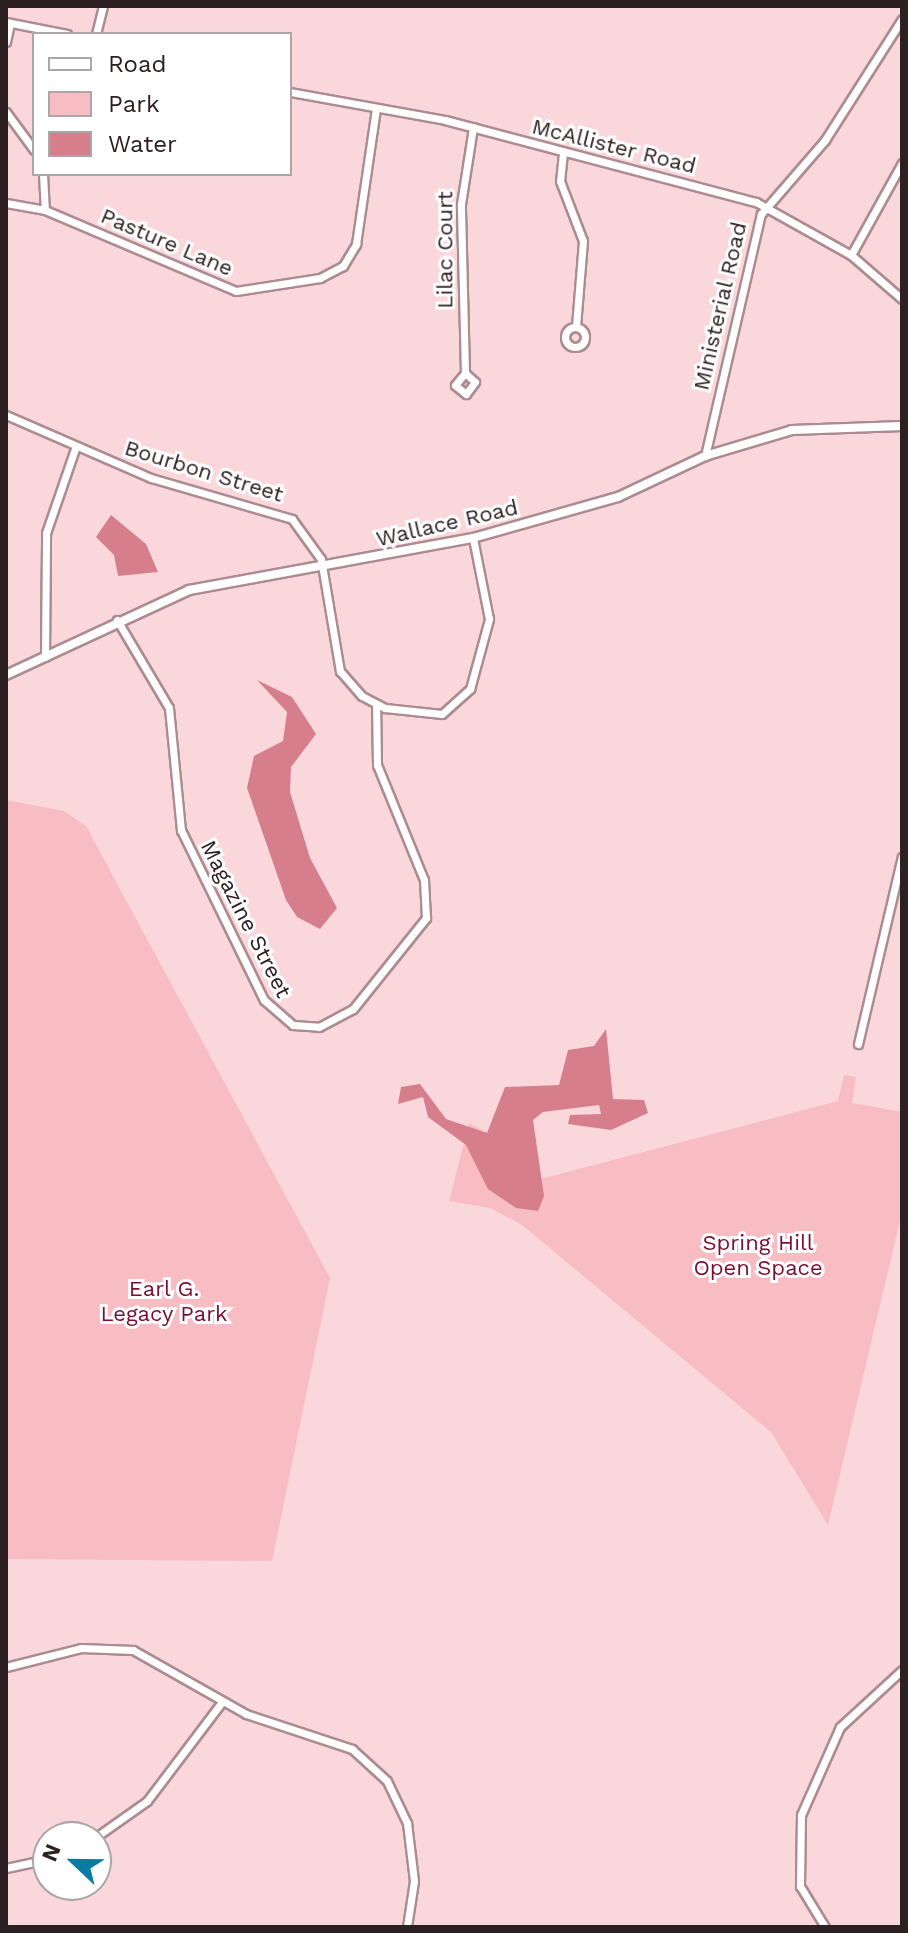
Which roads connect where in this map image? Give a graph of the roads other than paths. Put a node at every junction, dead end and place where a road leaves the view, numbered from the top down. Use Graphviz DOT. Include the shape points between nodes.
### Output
graph roads {
  1 [pos="103,6"];
  2 [pos="902,19"];
  3 [pos="8,23"];
  4 [pos="56,32"];
  5 [pos="96,32"];
  6 [pos="6,42"];
  7 [pos="292,92"];
  8 [pos="376,109"];
  9 [pos="6,112"];
  10 [pos="473,127"];
  11 [pos="32,147"];
  12 [pos="563,153"];
  13 [pos="902,165"];
  14 [pos="43,176"];
  15 [pos="6,203"];
  16 [pos="766,206"];
  17 [pos="45,210"];
  18 [pos="851,255"];
  19 [pos="902,299"];
  20 [pos="576,327"];
  21 [pos="465,373"];
  22 [pos="6,415"];
  23 [pos="902,426"];
  24 [pos="76,446"];
  25 [pos="705,456"];
  26 [pos="473,538"];
  27 [pos="322,568"];
  28 [pos="117,620"];
  29 [pos="45,657"];
  30 [pos="6,675"];
  31 [pos="376,704"];
  32 [pos="902,858"];
  33 [pos="858,1044"];
  34 [pos="6,1667"];
  35 [pos="902,1670"];
  36 [pos="221,1703"];
  37 [pos="112,1826"];
  38 [pos="32,1862"];
  39 [pos="6,1868"];
  40 [pos="407,1927"];
  41 [pos="825,1927"];
  1 -- 5 [label="street"];
  2 -- 16 [label="street, Ministerial Road" via="825,140"];
  3 -- 4 [label="street"];
  3 -- 6 [label="street"];
  7 -- 8 [label="street, McAllister Road"];
  8 -- 10 [label="street, McAllister Road"];
  8 -- 17 [label="street, Pasture Lane" via="356,244 343,266 320,278 236,291"];
  9 -- 11 [label="street"];
  10 -- 12 [label="street, McAllister Road"];
  10 -- 21 [label="street, Lilac Court" via="461,204"];
  12 -- 16 [label="street, McAllister Road"];
  12 -- 20 [label="street" via="560,181 583,241"];
  13 -- 18 [label="street"];
  14 -- 17 [label="street"];
  15 -- 17 [label="street, Pasture Lane"];
  16 -- 18 [label="street, McAllister Road"];
  16 -- 25 [label="street, Ministerial Road"];
  18 -- 19 [label="street, McAllister Road"];
  22 -- 24 [label="street, Bourbon Street"];
  23 -- 25 [label="street, Wallace Road" via="805,428"];
  24 -- 27 [label="street, Bourbon Street" via="151,478 292,519"];
  24 -- 29 [label="street" via="46,533"];
  25 -- 26 [label="street, Wallace Road" via="618,497"];
  26 -- 27 [label="street, Wallace Road"];
  26 -- 31 [label="street" via="489,619 470,689 442,714"];
  27 -- 28 [label="street, Wallace Road" via="189,590"];
  27 -- 31 [label="street" via="335,659 347,682"];
  28 -- 29 [label="street, Wallace Road"];
  28 -- 31 [label="street, Magazine Street" via="169,708 181,830 264,1000 293,1025 331,1023 353,1009 426,918 424,880 375,758"];
  29 -- 30 [label="street, Wallace Road"];
  32 -- 33 [label="street"];
  34 -- 36 [label="street" via="81,1648 120,1647 157,1659"];
  35 -- 41 [label="street" via="840,1727 806,1797 800,1886"];
  36 -- 37 [label="street" via="147,1801"];
  36 -- 40 [label="street" via="341,1743 387,1781 411,1842"];
  38 -- 39 [label="street"];
}
